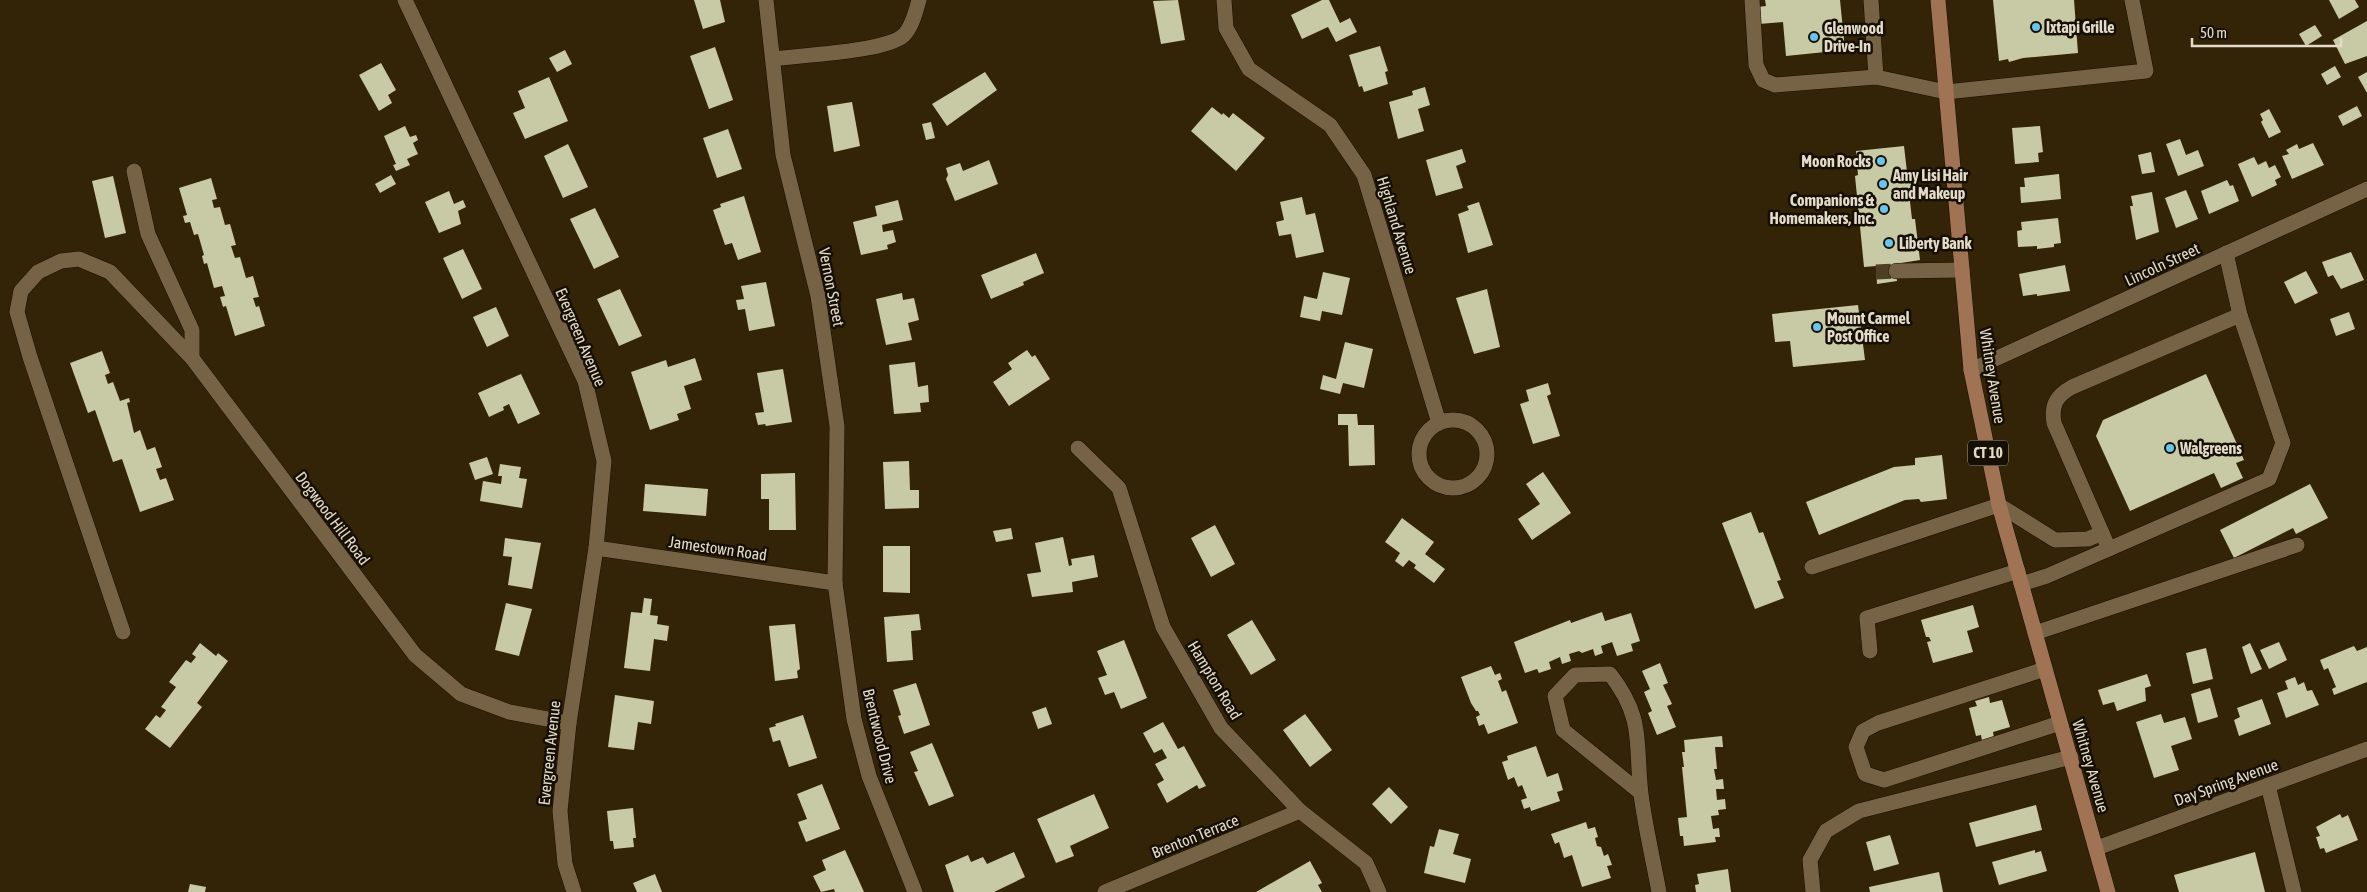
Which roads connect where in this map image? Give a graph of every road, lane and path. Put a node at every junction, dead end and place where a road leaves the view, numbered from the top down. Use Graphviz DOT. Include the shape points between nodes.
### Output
graph roads {
  1 [pos="405,0"];
  2 [pos="766,0"];
  3 [pos="919,0"];
  4 [pos="1224,0"];
  5 [pos="1752,0"];
  6 [pos="1871,0"];
  7 [pos="1938,0"];
  8 [pos="2132,0"];
  9 [pos="773,59"];
  10 [pos="1876,78"];
  11 [pos="1946,92"];
  12 [pos="134,171"];
  13 [pos="2367,189"];
  14 [pos="2226,253"];
  15 [pos="1962,270"];
  16 [pos="1896,271"];
  17 [pos="2240,315"];
  18 [pos="192,358"];
  19 [pos="1972,370"];
  20 [pos="1439,423"];
  21 [pos="1078,448"];
  22 [pos="1999,505"];
  23 [pos="2102,533"];
  24 [pos="2297,545"];
  25 [pos="596,548"];
  26 [pos="2109,549"];
  27 [pos="1812,567"];
  28 [pos="2020,578"];
  29 [pos="835,583"];
  30 [pos="123,632"];
  31 [pos="2035,633"];
  32 [pos="1870,651"];
  33 [pos="2045,669"];
  34 [pos="569,723"];
  35 [pos="2060,723"];
  36 [pos="2367,749"];
  37 [pos="2070,756"];
  38 [pos="2268,785"];
  39 [pos="1641,793"];
  40 [pos="1300,812"];
  41 [pos="2096,848"];
  42 [pos="574,892"];
  43 [pos="915,892"];
  44 [pos="1105,892"];
  45 [pos="1379,892"];
  46 [pos="1659,892"];
  47 [pos="1813,892"];
  48 [pos="2108,892"];
  49 [pos="2294,892"];
  1 -- 25 [label="street, Evergreen Avenue" via="585,381 604,461"];
  2 -- 9 [label="street, Vernon Street"];
  3 -- 9 [label="street" via="904,35 883,46"];
  4 -- 20 [label="street, Highland Avenue" via="1226,28 1249,70 1330,126 1364,175"];
  5 -- 10 [label="street" via="1756,65 1763,80 1775,85"];
  6 -- 10 [label="street"];
  7 -- 11 [label="main road, Whitney Avenue / CT 10"];
  8 -- 11 [label="street" via="2146,71"];
  9 -- 29 [label="street, Vernon Street" via="783,155 818,296 837,426"];
  10 -- 11 [label="street"];
  11 -- 15 [label="main road, Whitney Avenue / CT 10"];
  12 -- 18 [label="street" via="148,234 192,330"];
  13 -- 14 [label="street, Lincoln Street"];
  14 -- 17 [label="street"];
  14 -- 19 [label="street, Lincoln Street"];
  15 -- 16 [label="street"];
  15 -- 19 [label="main road, Whitney Avenue / CT 10"];
  17 -- 23 [label="street" via="2072,387 2056,400 2052,410 2054,423"];
  17 -- 26 [label="street" via="2283,443 2269,479"];
  18 -- 30 [label="street, Dogwood Hill Road" via="110,272 79,259 61,261 38,272 21,291 18,312 34,367"];
  18 -- 34 [label="street, Dogwood Hill Road" via="415,656 461,694 509,712"];
  19 -- 22 [label="main road, Whitney Avenue / CT 10"];
  20 -- 20 [label="street" via="1462,421 1481,434 1488,455 1479,476 1470,484 1449,488 1438,485 1423,470 1419,449 1423,438"];
  21 -- 40 [label="street, Hampton Road" via="1119,488 1163,628 1220,728"];
  22 -- 23 [label="street" via="2055,540 2088,539"];
  22 -- 27 [label="street"];
  22 -- 28 [label="main road, Whitney Avenue / CT 10"];
  23 -- 26 [label="street"];
  24 -- 31 [label="street"];
  25 -- 29 [label="street, Jamestown Road"];
  25 -- 34 [label="street, Evergreen Avenue"];
  26 -- 28 [label="street" via="2048,576"];
  28 -- 31 [label="main road, Whitney Avenue / CT 10"];
  28 -- 32 [label="street" via="1867,618"];
  29 -- 43 [label="street, Brentwood Drive" via="857,728 869,776"];
  31 -- 33 [label="main road, Whitney Avenue / CT 10"];
  33 -- 35 [label="main road, Whitney Avenue / CT 10"];
  33 -- 35 [label="street" via="1878,723 1863,731 1856,747 1865,774 1884,780"];
  34 -- 42 [label="street, Evergreen Avenue" via="560,811 565,864"];
  35 -- 37 [label="main road, Whitney Avenue / CT 10"];
  36 -- 38 [label="street, Day Spring Avenue"];
  37 -- 41 [label="main road, Whitney Avenue / CT 10"];
  37 -- 47 [label="street" via="1859,811 1826,831 1810,860"];
  38 -- 41 [label="street, Day Spring Avenue"];
  38 -- 49 [label="street"];
  39 -- 39 [label="street" via="1638,732 1625,693 1610,674 1575,675 1555,696 1563,730"];
  39 -- 46 [label="street"];
  40 -- 44 [label="street, Brenton Terrace"];
  40 -- 45 [label="street, Hampton Road" via="1366,863"];
  41 -- 48 [label="main road, Whitney Avenue / CT 10"];
}
